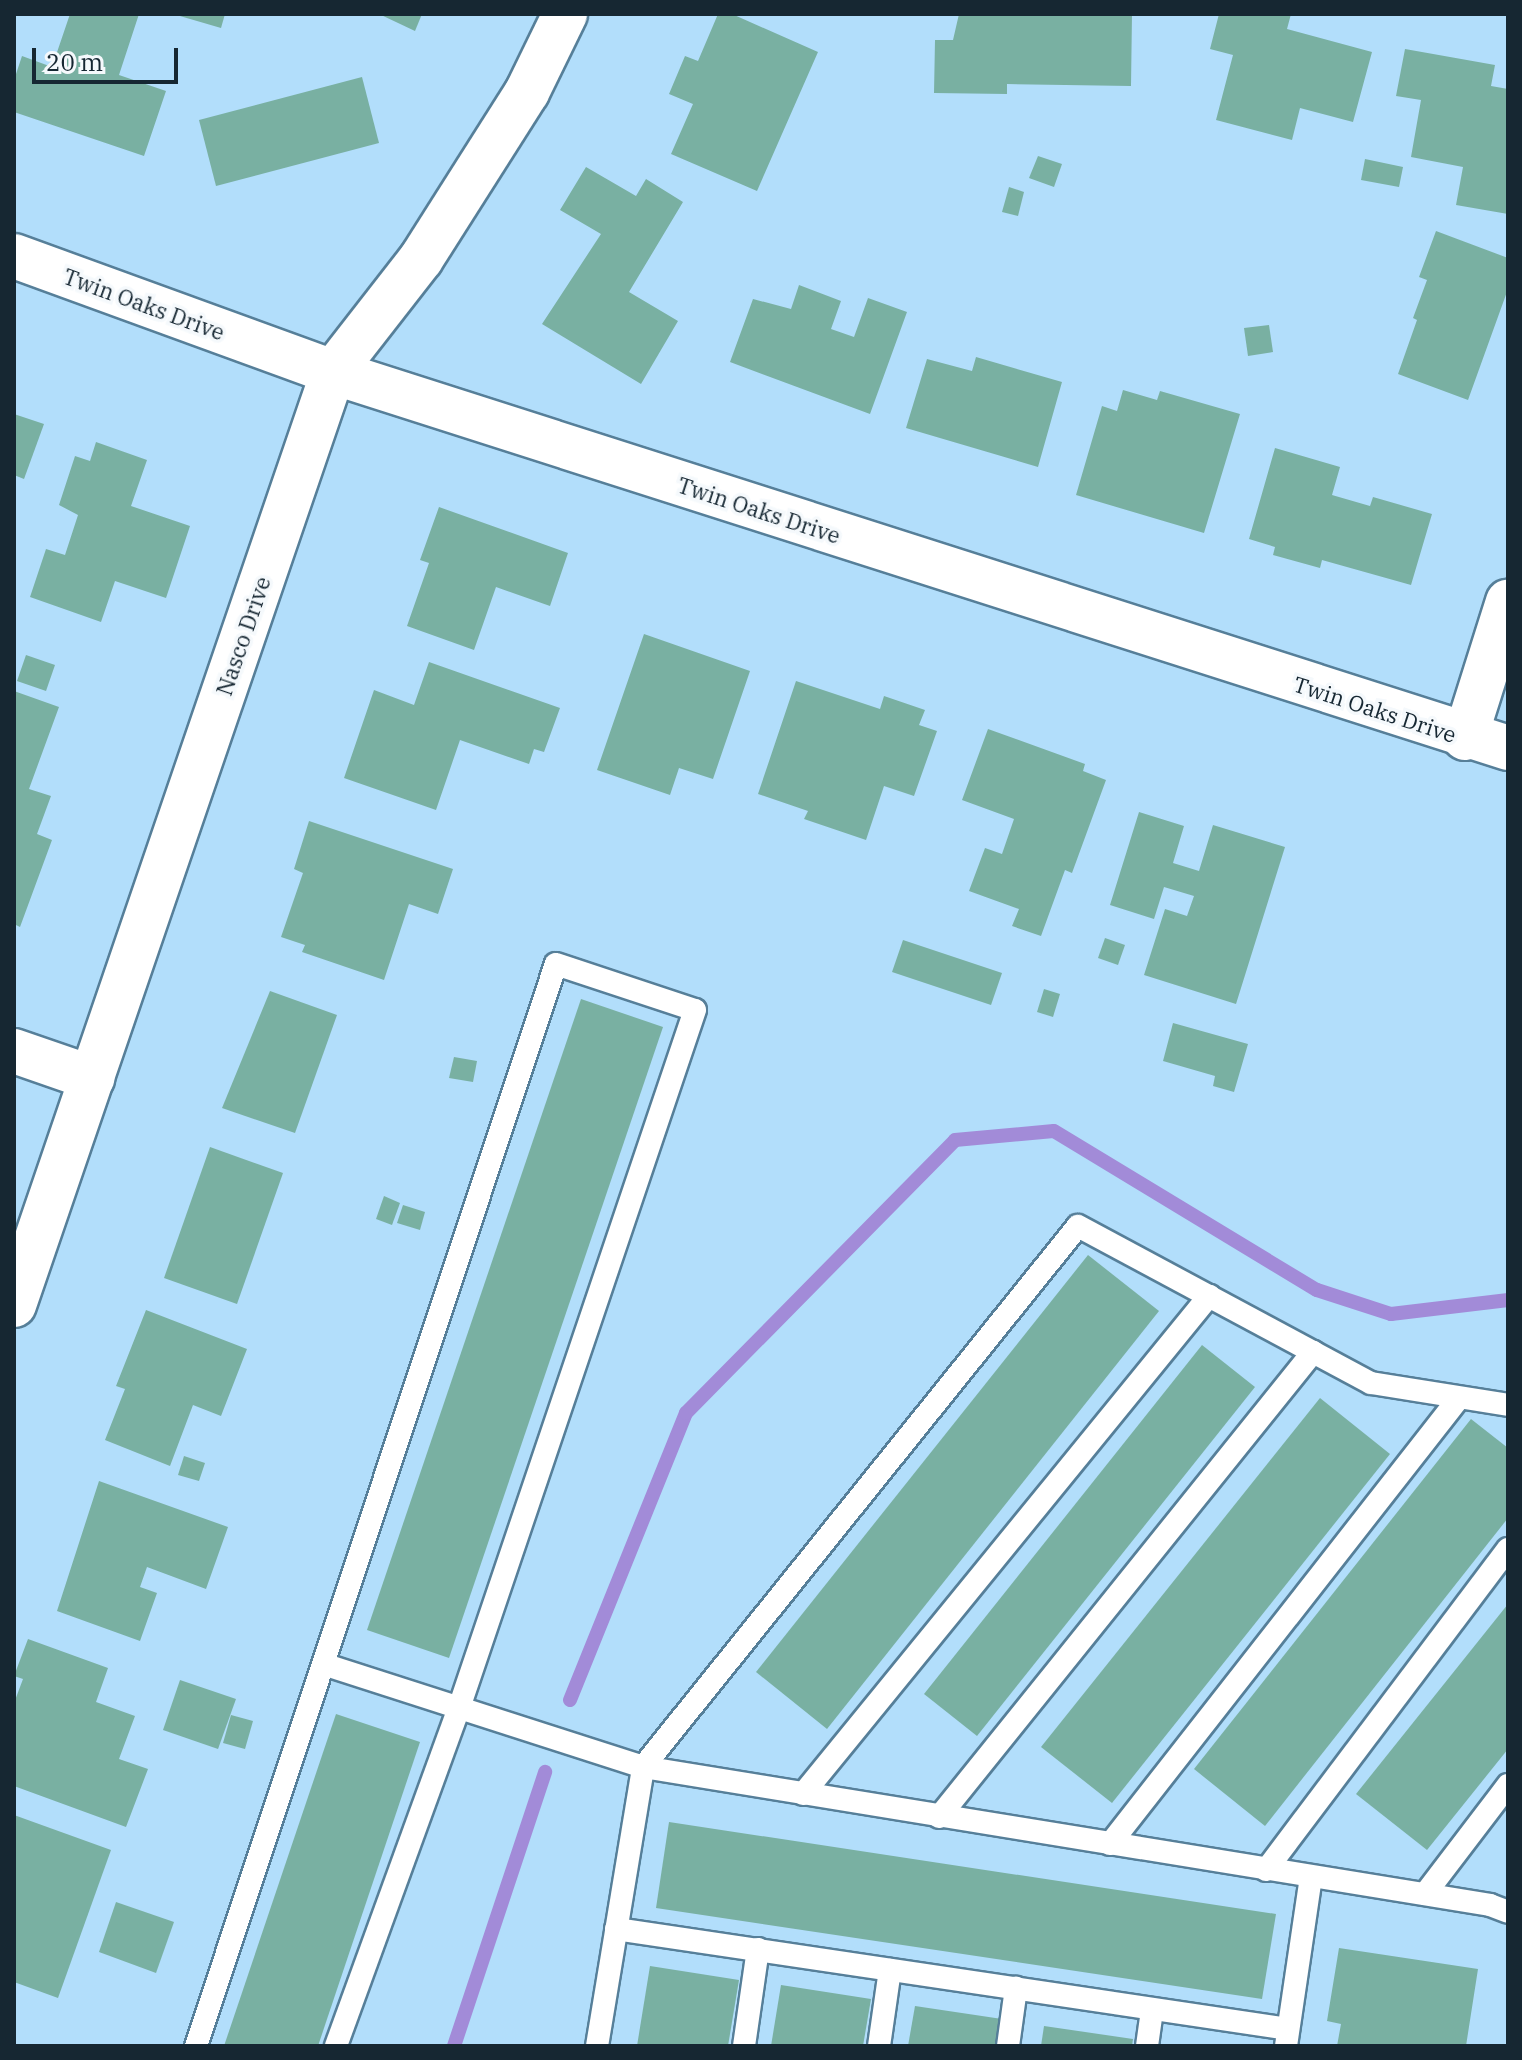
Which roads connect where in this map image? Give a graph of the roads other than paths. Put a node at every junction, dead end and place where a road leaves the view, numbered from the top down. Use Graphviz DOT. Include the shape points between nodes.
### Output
graph roads {
  1 [pos="565,14"];
  2 [pos="14,256"];
  3 [pos="333,372"];
  4 [pos="1508,602"];
  5 [pos="1465,738"];
  6 [pos="1508,748"];
  7 [pos="14,1051"];
  8 [pos="92,1078"];
  9 [pos="1209,1296"];
  10 [pos="14,1305"];
  11 [pos="1313,1352"];
  12 [pos="1459,1398"];
  13 [pos="1508,1405"];
  14 [pos="1508,1549"];
  15 [pos="326,1665"];
  16 [pos="460,1705"];
  17 [pos="643,1767"];
  18 [pos="1508,1785"];
  19 [pos="803,1794"];
  20 [pos="939,1817"];
  21 [pos="1110,1844"];
  22 [pos="1266,1870"];
  23 [pos="1311,1877"];
  24 [pos="1425,1894"];
  25 [pos="1508,1912"];
  26 [pos="616,1929"];
  27 [pos="758,1949"];
  28 [pos="890,1970"];
  29 [pos="1016,1988"];
  30 [pos="1152,2009"];
  31 [pos="1287,2038"];
  32 [pos="196,2046"];
  33 [pos="336,2046"];
  34 [pos="597,2046"];
  35 [pos="744,2046"];
  36 [pos="879,2046"];
  37 [pos="1008,2046"];
  38 [pos="1147,2046"];
  1 -- 3 [label="street, Nasco Drive" via="527,92 421,259"];
  2 -- 3 [label="street, Twin Oaks Drive"];
  3 -- 5 [label="street, Twin Oaks Drive"];
  3 -- 8 [label="street, Nasco Drive"];
  4 -- 5 [label="street"];
  5 -- 6 [label="street, Twin Oaks Drive"];
  7 -- 8 [label="street"];
  8 -- 10 [label="street, Nasco Drive"];
  9 -- 11 [label="lane"];
  9 -- 17 [label="lane" via="1078,1226"];
  9 -- 19 [label="lane"];
  11 -- 12 [label="lane" via="1371,1383"];
  11 -- 20 [label="lane"];
  12 -- 13 [label="lane"];
  12 -- 21 [label="lane"];
  14 -- 22 [label="lane"];
  15 -- 16 [label="lane"];
  15 -- 16 [label="lane" via="556,964 695,1010"];
  15 -- 32 [label="lane"];
  16 -- 17 [label="lane"];
  16 -- 33 [label="lane"];
  17 -- 19 [label="lane"];
  17 -- 26 [label="lane"];
  18 -- 24 [label="lane"];
  19 -- 20 [label="lane"];
  20 -- 21 [label="lane"];
  21 -- 22 [label="lane"];
  22 -- 23 [label="lane"];
  23 -- 24 [label="lane"];
  23 -- 31 [label="lane"];
  24 -- 25 [label="lane"];
  26 -- 27 [label="lane"];
  26 -- 34 [label="lane"];
  27 -- 28 [label="lane"];
  27 -- 35 [label="lane"];
  28 -- 29 [label="lane"];
  28 -- 36 [label="lane"];
  29 -- 30 [label="lane"];
  29 -- 37 [label="lane"];
  30 -- 31 [label="lane"];
  30 -- 38 [label="lane"];
}
